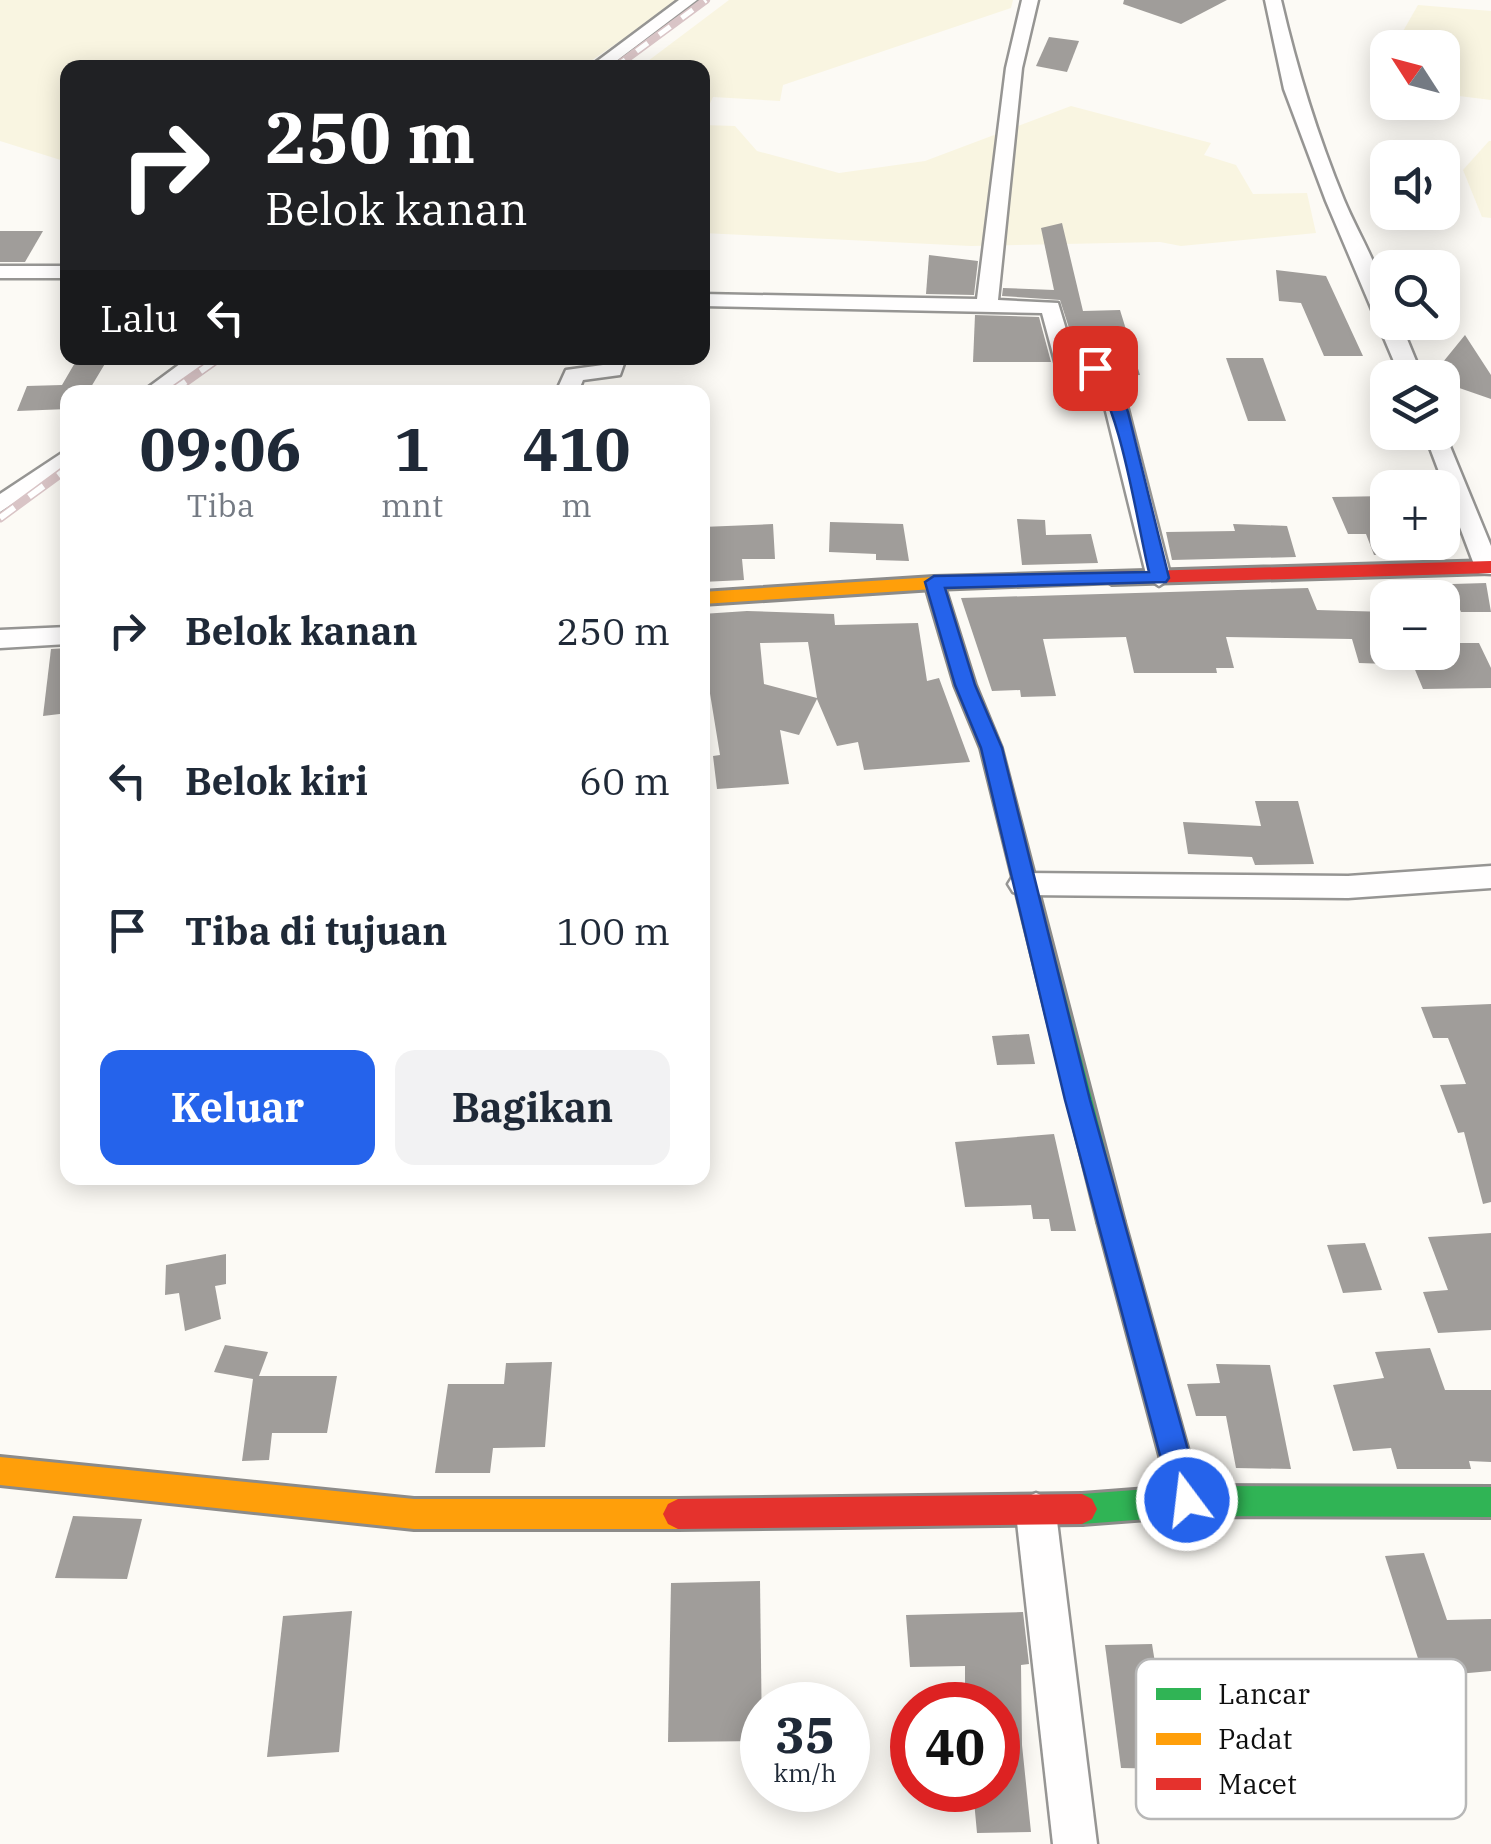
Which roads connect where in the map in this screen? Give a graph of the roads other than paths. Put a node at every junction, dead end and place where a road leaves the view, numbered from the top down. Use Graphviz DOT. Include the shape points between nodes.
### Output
graph roads {
  1 [pos="689,0"];
  2 [pos="1030,0"];
  3 [pos="1273,0"];
  4 [pos="607,60"];
  5 [pos="0,272"];
  6 [pos="60,272"];
  7 [pos="1370,280"];
  8 [pos="710,300"];
  9 [pos="987,303"];
  10 [pos="191,365"];
  11 [pos="614,365"];
  12 [pos="164,385"];
  13 [pos="570,385"];
  14 [pos="1441,450"];
  15 [pos="60,462"];
  16 [pos="0,505"];
  17 [pos="1489,567"];
  18 [pos="1159,578"];
  19 [pos="934,582"];
  20 [pos="710,597"];
  21 [pos="60,636"];
  22 [pos="0,640"];
  23 [pos="1491,877"];
  24 [pos="1024,884"];
  25 [pos="0,1471"];
  26 [pos="1187,1500"];
  27 [pos="1491,1502"];
  28 [pos="1036,1513"];
  29 [pos="1075,1844"];
  1 -- 4 [label="street"];
  2 -- 9 [label="street" via="1014,68"];
  3 -- 7 [label="street" via="1293,88"];
  5 -- 6 [label="street"];
  8 -- 9 [label="street"];
  9 -- 18 [label="street" via="1051,307 1064,360 1104,373 1120,412"];
  10 -- 12 [label="street"];
  11 -- 13 [label="street" via="574,375"];
  14 -- 17 [label="street"];
  15 -- 16 [label="street"];
  17 -- 18 [label="street"];
  18 -- 19 [label="street"];
  19 -- 20 [label="street"];
  19 -- 24 [label="street" via="992,748"];
  21 -- 22 [label="street"];
  23 -- 24 [label="street" via="1348,886"];
  24 -- 26 [label="street"];
  25 -- 28 [label="street" via="414,1514"];
  26 -- 27 [label="street"];
  26 -- 28 [label="street"];
  28 -- 29 [label="street"];
}
